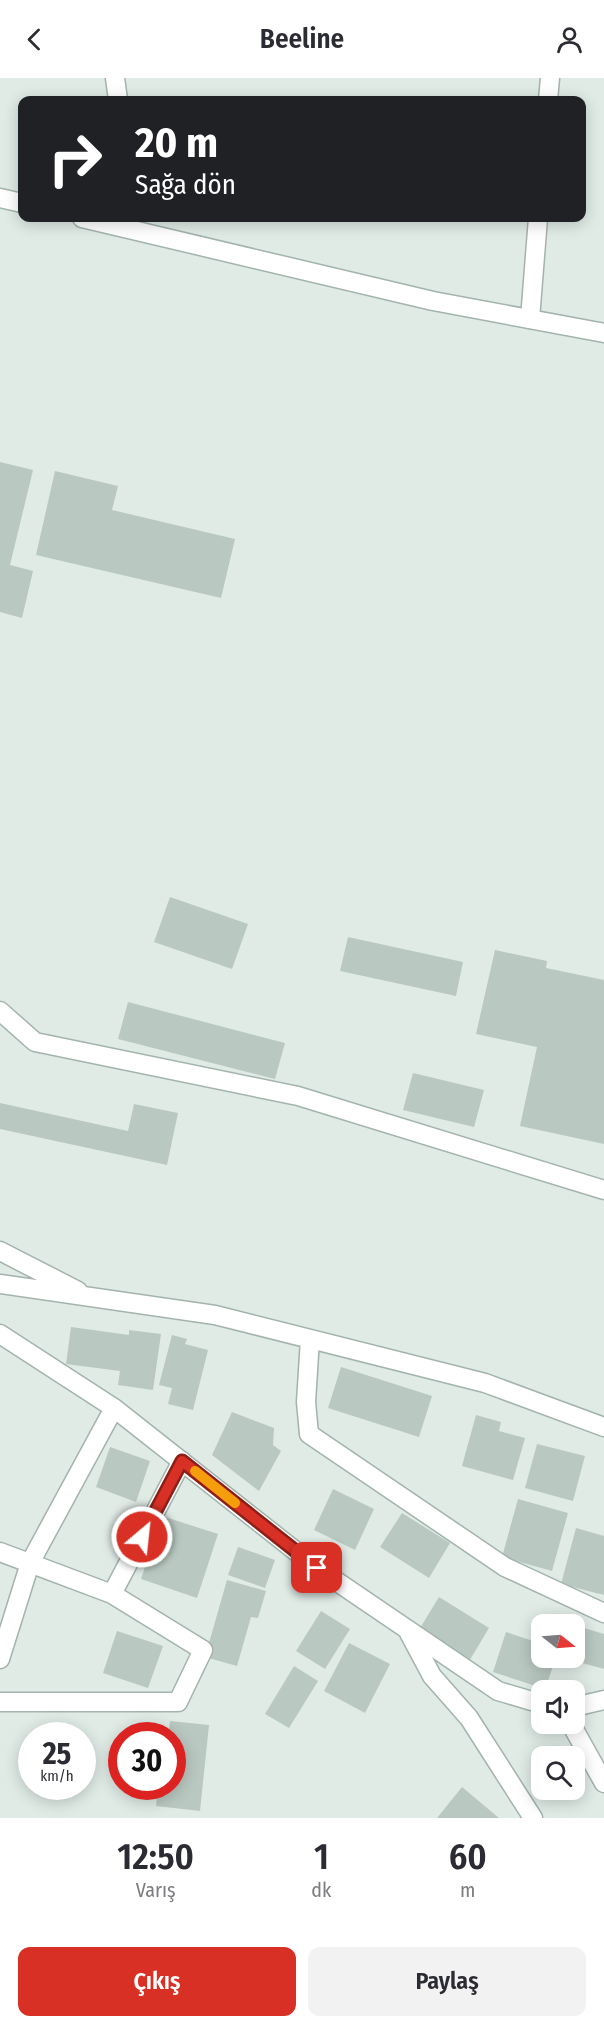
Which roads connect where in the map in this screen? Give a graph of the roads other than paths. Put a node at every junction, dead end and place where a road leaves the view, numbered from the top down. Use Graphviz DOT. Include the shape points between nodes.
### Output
graph roads {
  1 [pos="115,78"];
  2 [pos="550,78"];
  3 [pos="117,96"];
  4 [pos="548,96"];
  5 [pos="0,198"];
  6 [pos="18,202"];
  7 [pos="538,222"];
  8 [pos="130,223"];
  9 [pos="530,320"];
  10 [pos="604,333"];
  11 [pos="0,1011"];
  12 [pos="604,1190"];
  13 [pos="0,1251"];
  14 [pos="0,1284"];
  15 [pos="90,1297"];
  16 [pos="0,1334"];
  17 [pos="310,1339"];
  18 [pos="114,1408"];
  19 [pos="604,1427"];
  20 [pos="182,1461"];
  21 [pos="0,1552"];
  22 [pos="30,1563"];
  23 [pos="112,1594"];
  24 [pos="604,1613"];
  25 [pos="407,1629"];
  26 [pos="0,1659"];
  27 [pos="604,1700"];
  28 [pos="531,1701"];
  29 [pos="0,1702"];
  30 [pos="585,1704"];
  31 [pos="577,1734"];
  32 [pos="604,1783"];
  33 [pos="533,1818"];
  1 -- 3 [label="street"];
  2 -- 4 [label="street"];
  5 -- 6 [label="street"];
  7 -- 9 [label="street"];
  8 -- 9 [label="street" via="433,301"];
  9 -- 10 [label="street"];
  11 -- 12 [label="street" via="35,1042 298,1096"];
  13 -- 15 [label="street"];
  14 -- 15 [label="street"];
  15 -- 17 [label="street" via="215,1315"];
  16 -- 18 [label="street"];
  17 -- 19 [label="street" via="485,1383"];
  17 -- 24 [label="street" via="306,1402 309,1434 505,1568"];
  18 -- 20 [label="street"];
  18 -- 22 [label="street"];
  20 -- 23 [label="street"];
  20 -- 25 [label="street" via="317,1568"];
  21 -- 22 [label="street"];
  22 -- 23 [label="street"];
  22 -- 26 [label="street"];
  23 -- 29 [label="street" via="203,1650 178,1702"];
  25 -- 28 [label="street" via="498,1691"];
  25 -- 33 [label="street" via="432,1676 469,1718"];
  27 -- 30 [label="street"];
  31 -- 32 [label="street"];
}
